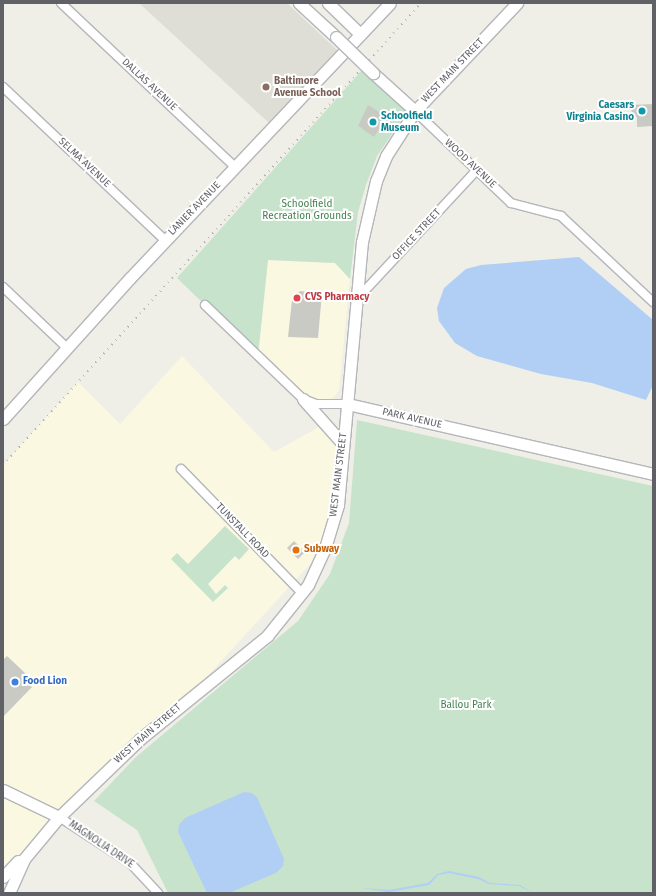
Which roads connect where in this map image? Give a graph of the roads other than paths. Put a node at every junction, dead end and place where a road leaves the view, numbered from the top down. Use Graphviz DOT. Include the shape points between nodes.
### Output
graph roads {
  1 [pos="61,3"];
  2 [pos="300,3"];
  3 [pos="328,3"];
  4 [pos="390,3"];
  5 [pos="517,3"];
  6 [pos="360,34"];
  7 [pos="3,87"];
  8 [pos="415,111"];
  9 [pos="235,167"];
  10 [pos="476,171"];
  11 [pos="165,240"];
  12 [pos="4,290"];
  13 [pos="357,299"];
  14 [pos="653,302"];
  15 [pos="205,305"];
  16 [pos="67,348"];
  17 [pos="303,399"];
  18 [pos="348,404"];
  19 [pos="3,419"];
  20 [pos="343,444"];
  21 [pos="181,469"];
  22 [pos="653,474"];
  23 [pos="302,593"];
  24 [pos="3,790"];
  25 [pos="59,817"];
  26 [pos="37,842"];
  27 [pos="3,877"];
  28 [pos="9,893"];
  29 [pos="158,893"];
  1 -- 9 [label="street, DALLAS AVENUE"];
  2 -- 8 [label="main road, WOOD AVENUE, bridge"];
  3 -- 6 [label="main road"];
  4 -- 6 [label="main road, LANIER AVENUE"];
  5 -- 8 [label="main road, WEST MAIN STREET"];
  6 -- 9 [label="main road, LANIER AVENUE"];
  7 -- 11 [label="street, SELMA AVENUE"];
  8 -- 10 [label="street, WOOD AVENUE"];
  8 -- 13 [label="main road, WEST MAIN STREET" via="386,156 376,181 363,235"];
  9 -- 11 [label="main road, LANIER AVENUE"];
  10 -- 13 [label="street, OFFICE STREET"];
  10 -- 14 [label="street, WOOD AVENUE" via="511,203 561,216"];
  11 -- 16 [label="main road, LANIER AVENUE"];
  12 -- 16 [label="street"];
  13 -- 18 [label="main road, WEST MAIN STREET"];
  15 -- 17 [label="street, PARK AVENUE"];
  16 -- 19 [label="main road, LANIER AVENUE"];
  17 -- 18 [label="street, PARK AVENUE" via="316,404"];
  17 -- 20 [label="main road"];
  18 -- 20 [label="main road, WEST MAIN STREET"];
  18 -- 22 [label="main road, PARK AVENUE"];
  20 -- 23 [label="main road, WEST MAIN STREET" via="333,526 317,567"];
  21 -- 23 [label="street, TUNSTALL ROAD"];
  23 -- 25 [label="main road, WEST MAIN STREET" via="267,636 140,739"];
  24 -- 25 [label="main road"];
  25 -- 26 [label="main road, WEST MAIN STREET"];
  25 -- 29 [label="street, MAGNOLIA DRIVE" via="131,864"];
  26 -- 27 [label="main road"];
  26 -- 28 [label="main road, WEST MAIN STREET" via="16,873"];
}
